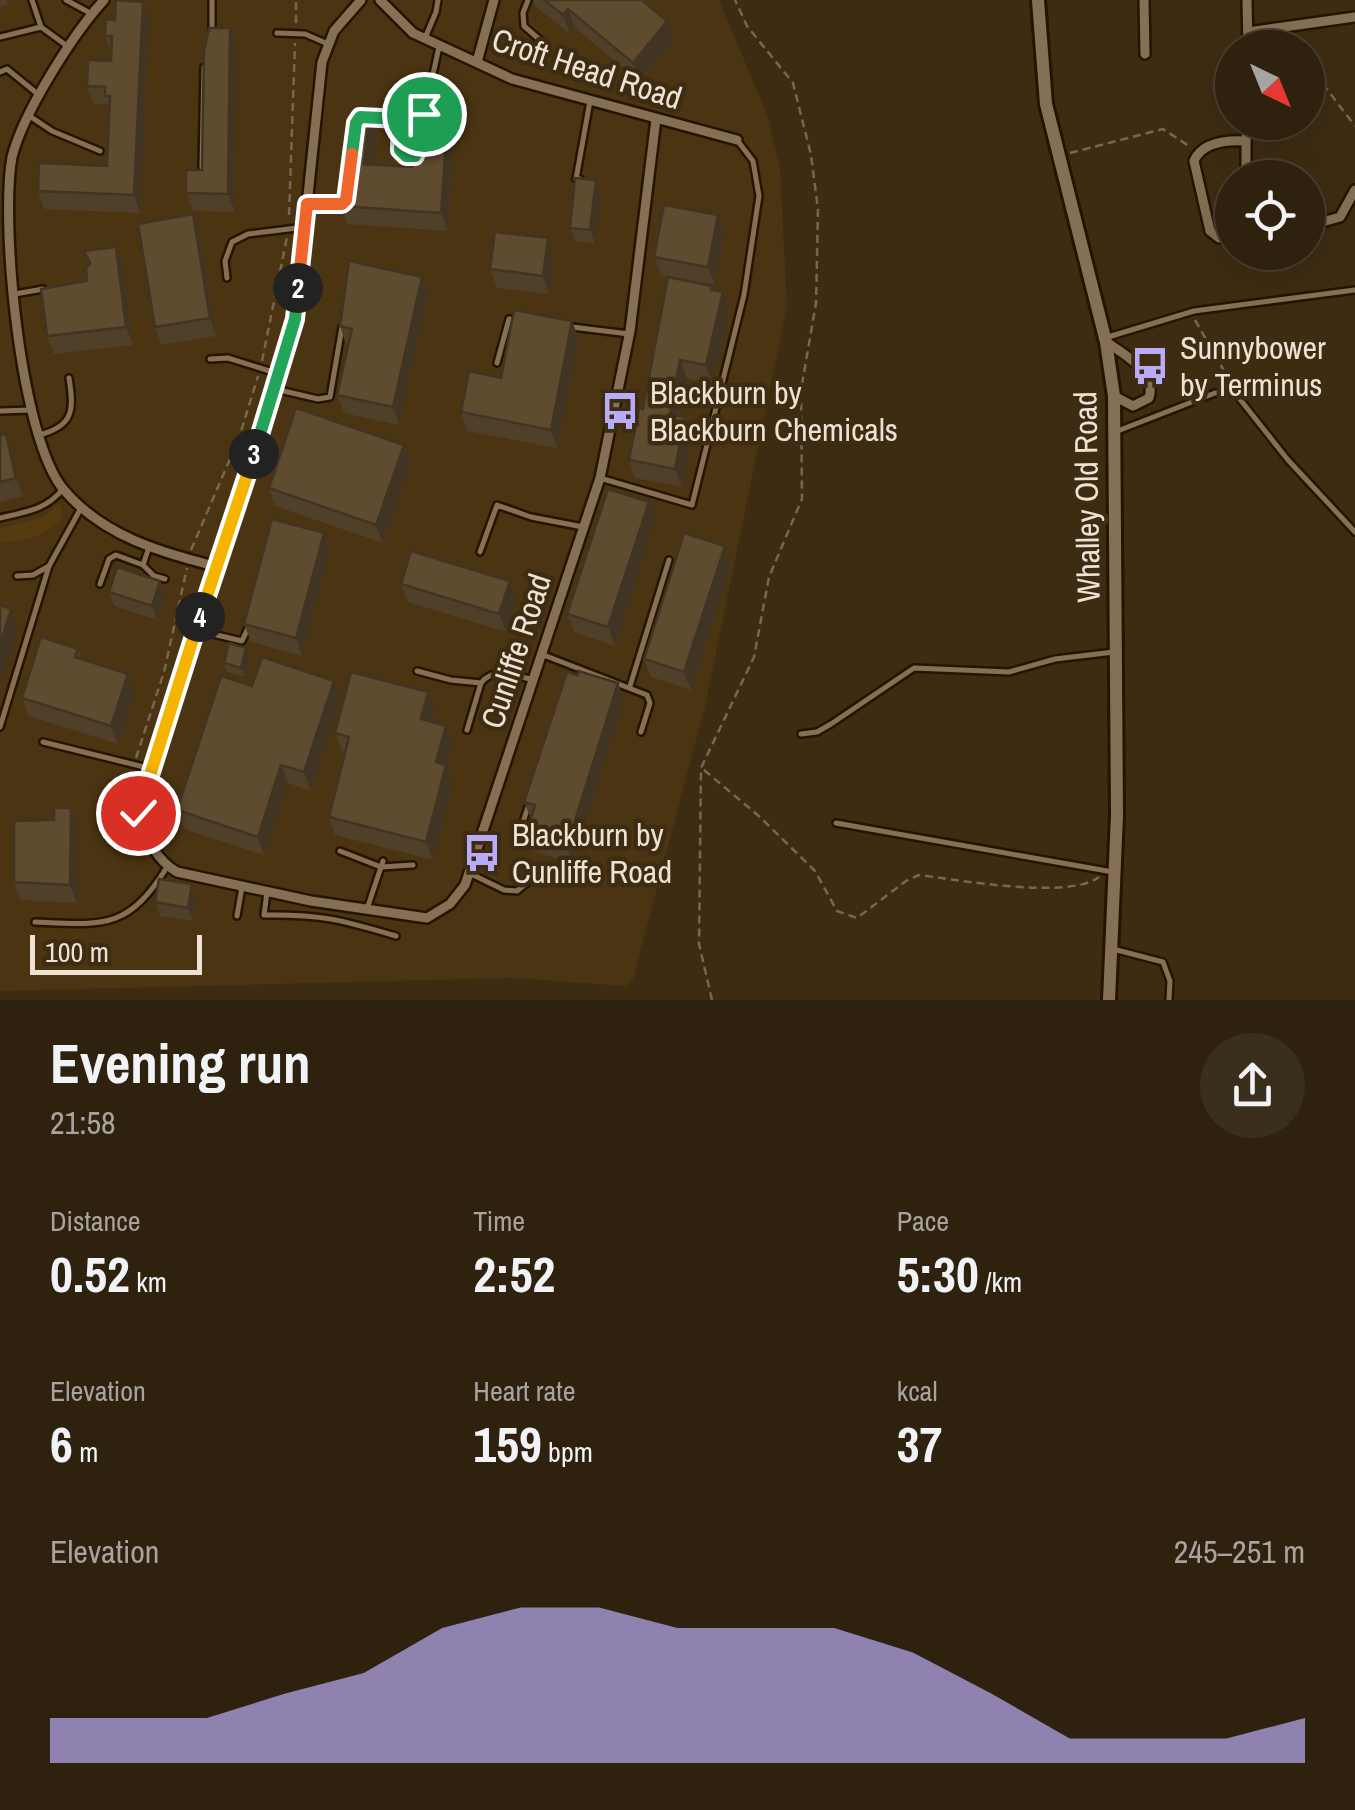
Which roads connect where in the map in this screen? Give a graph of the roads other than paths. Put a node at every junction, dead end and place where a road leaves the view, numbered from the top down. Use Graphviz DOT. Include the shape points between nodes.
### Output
graph roads {
  1 [pos="32,0"];
  2 [pos="66,0"];
  3 [pos="104,0"];
  4 [pos="212,0"];
  5 [pos="361,0"];
  6 [pos="380,0"];
  7 [pos="438,0"];
  8 [pos="494,0"];
  9 [pos="528,0"];
  10 [pos="1038,0"];
  11 [pos="1144,0"];
  12 [pos="1247,0"];
  13 [pos="92,14"];
  14 [pos="1355,17"];
  15 [pos="41,27"];
  16 [pos="1248,30"];
  17 [pos="1262,30"];
  18 [pos="278,34"];
  19 [pos="0,37"];
  20 [pos="425,38"];
  21 [pos="540,40"];
  22 [pos="328,44"];
  23 [pos="209,45"];
  24 [pos="440,45"];
  25 [pos="70,48"];
  26 [pos="1144,54"];
  27 [pos="206,59"];
  28 [pos="477,62"];
  29 [pos="0,72"];
  30 [pos="39,95"];
  31 [pos="590,101"];
  32 [pos="28,115"];
  33 [pos="360,117"];
  34 [pos="656,119"];
  35 [pos="421,132"];
  36 [pos="736,140"];
  37 [pos="1230,140"];
  38 [pos="1246,140"];
  39 [pos="100,151"];
  40 [pos="418,151"];
  41 [pos="1246,160"];
  42 [pos="202,167"];
  43 [pos="587,181"];
  44 [pos="1355,190"];
  45 [pos="346,200"];
  46 [pos="307,204"];
  47 [pos="1325,221"];
  48 [pos="305,227"];
  49 [pos="1215,235"];
  50 [pos="226,278"];
  51 [pos="51,288"];
  52 [pos="1355,290"];
  53 [pos="12,294"];
  54 [pos="344,318"];
  55 [pos="526,321"];
  56 [pos="560,326"];
  57 [pos="629,334"];
  58 [pos="1105,340"];
  59 [pos="210,359"];
  60 [pos="498,363"];
  61 [pos="279,374"];
  62 [pos="69,378"];
  63 [pos="275,389"];
  64 [pos="1114,396"];
  65 [pos="30,410"];
  66 [pos="0,411"];
  67 [pos="1115,432"];
  68 [pos="36,436"];
  69 [pos="600,478"];
  70 [pos="63,489"];
  71 [pos="81,508"];
  72 [pos="0,518"];
  73 [pos="583,528"];
  74 [pos="1355,532"];
  75 [pos="149,546"];
  76 [pos="480,552"];
  77 [pos="669,560"];
  78 [pos="143,565"];
  79 [pos="49,566"];
  80 [pos="218,567"];
  81 [pos="17,576"];
  82 [pos="165,580"];
  83 [pos="100,584"];
  84 [pos="253,612"];
  85 [pos="196,630"];
  86 [pos="1117,652"];
  87 [pos="541,654"];
  88 [pos="574,666"];
  89 [pos="417,671"];
  90 [pos="533,680"];
  91 [pos="481,683"];
  92 [pos="569,683"];
  93 [pos="630,686"];
  94 [pos="0,727"];
  95 [pos="467,730"];
  96 [pos="641,732"];
  97 [pos="801,734"];
  98 [pos="43,742"];
  99 [pos="152,769"];
  100 [pos="529,804"];
  101 [pos="836,823"];
  102 [pos="517,840"];
  103 [pos="340,851"];
  104 [pos="382,864"];
  105 [pos="413,865"];
  106 [pos="168,866"];
  107 [pos="539,873"];
  108 [pos="1109,873"];
  109 [pos="469,874"];
  110 [pos="242,886"];
  111 [pos="267,892"];
  112 [pos="368,909"];
  113 [pos="236,916"];
  114 [pos="35,922"];
  115 [pos="396,936"];
  116 [pos="1110,948"];
  117 [pos="1108,1000"];
  118 [pos="1169,1000"];
  1 -- 15 [label="lane"];
  2 -- 13 [label="lane"];
  3 -- 13 [label="street"];
  4 -- 23 [label="lane"];
  5 -- 22 [label="street"];
  6 -- 20 [label="street, Croft Head Road"];
  7 -- 20 [label="lane"];
  8 -- 28 [label="street"];
  9 -- 21 [label="lane" via="524,26"];
  10 -- 58 [label="street, Whalley Old Road" via="1046,104"];
  11 -- 26 [label="street"];
  12 -- 16 [label="street"];
  13 -- 25 [label="street"];
  14 -- 17 [label="street"];
  15 -- 19 [label="lane"];
  15 -- 25 [label="lane"];
  18 -- 22 [label="lane" via="305,34"];
  20 -- 24 [label="street, Croft Head Road"];
  22 -- 46 [label="street"];
  24 -- 28 [label="street, Croft Head Road"];
  24 -- 35 [label="lane"];
  25 -- 30 [label="street"];
  27 -- 42 [label="lane"];
  28 -- 31 [label="street, Croft Head Road"];
  29 -- 30 [label="lane" via="8,69"];
  30 -- 32 [label="street"];
  31 -- 34 [label="street, Croft Head Road"];
  31 -- 43 [label="lane" via="576,179"];
  32 -- 39 [label="lane"];
  32 -- 53 [label="street" via="10,160 6,255"];
  33 -- 40 [label="lane" via="401,119 400,150 406,156"];
  34 -- 36 [label="street, Croft Head Road"];
  34 -- 57 [label="street, Cunliffe Road"];
  36 -- 69 [label="lane" via="753,160 759,196 744,295 692,505"];
  37 -- 49 [label="street" via="1198,152 1194,170"];
  38 -- 41 [label="street"];
  44 -- 47 [label="street" via="1340,217"];
  45 -- 46 [label="lane"];
  46 -- 48 [label="street"];
  48 -- 50 [label="lane" via="232,242"];
  48 -- 61 [label="street" via="295,319"];
  51 -- 53 [label="lane"];
  52 -- 58 [label="lane" via="1190,312"];
  53 -- 65 [label="street"];
  54 -- 63 [label="lane" via="330,397"];
  55 -- 60 [label="lane" via="509,319"];
  56 -- 57 [label="lane"];
  57 -- 69 [label="street, Cunliffe Road"];
  58 -- 64 [label="street, Whalley Old Road"];
  58 -- 64 [label="street" via="1136,364 1152,389 1133,406"];
  59 -- 61 [label="lane"];
  61 -- 63 [label="street"];
  62 -- 68 [label="lane" via="67,420"];
  63 -- 80 [label="street"];
  64 -- 67 [label="street, Whalley Old Road"];
  65 -- 66 [label="lane"];
  65 -- 68 [label="street"];
  67 -- 74 [label="lane" via="1214,393 1234,394"];
  67 -- 86 [label="street, Whalley Old Road"];
  68 -- 70 [label="street"];
  69 -- 73 [label="street, Cunliffe Road"];
  70 -- 71 [label="street"];
  70 -- 72 [label="lane" via="52,503"];
  71 -- 75 [label="street" via="110,530"];
  71 -- 79 [label="lane"];
  73 -- 76 [label="lane" via="497,505"];
  73 -- 87 [label="street, Cunliffe Road"];
  75 -- 78 [label="lane"];
  75 -- 80 [label="street"];
  77 -- 93 [label="lane"];
  78 -- 82 [label="lane"];
  78 -- 83 [label="lane" via="116,555"];
  79 -- 81 [label="lane"];
  79 -- 94 [label="lane"];
  80 -- 85 [label="street"];
  84 -- 85 [label="lane" via="242,641"];
  85 -- 99 [label="street"];
  86 -- 97 [label="lane" via="1008,672 914,668 831,724"];
  86 -- 108 [label="street, Whalley Old Road" via="1117,815"];
  87 -- 88 [label="lane"];
  87 -- 90 [label="street, Cunliffe Road"];
  88 -- 92 [label="lane"];
  88 -- 93 [label="lane"];
  89 -- 91 [label="lane"];
  90 -- 91 [label="lane" via="495,672"];
  90 -- 109 [label="street, Cunliffe Road"];
  91 -- 95 [label="lane"];
  93 -- 96 [label="lane" via="650,703"];
  98 -- 99 [label="lane"];
  99 -- 106 [label="street" via="138,813 151,847"];
  100 -- 102 [label="lane"];
  101 -- 108 [label="lane"];
  103 -- 104 [label="lane"];
  104 -- 105 [label="lane"];
  104 -- 112 [label="lane"];
  106 -- 110 [label="street, Cunliffe Road"];
  106 -- 114 [label="lane" via="144,902 123,918"];
  107 -- 109 [label="lane" via="516,891"];
  108 -- 116 [label="street, Whalley Old Road"];
  109 -- 112 [label="street, Cunliffe Road" via="458,896 427,918"];
  110 -- 111 [label="street, Cunliffe Road"];
  110 -- 113 [label="lane"];
  111 -- 112 [label="street, Cunliffe Road"];
  111 -- 115 [label="lane" via="264,915 312,914"];
  116 -- 117 [label="street, Whalley Old Road"];
  116 -- 118 [label="lane" via="1163,962"];
}
